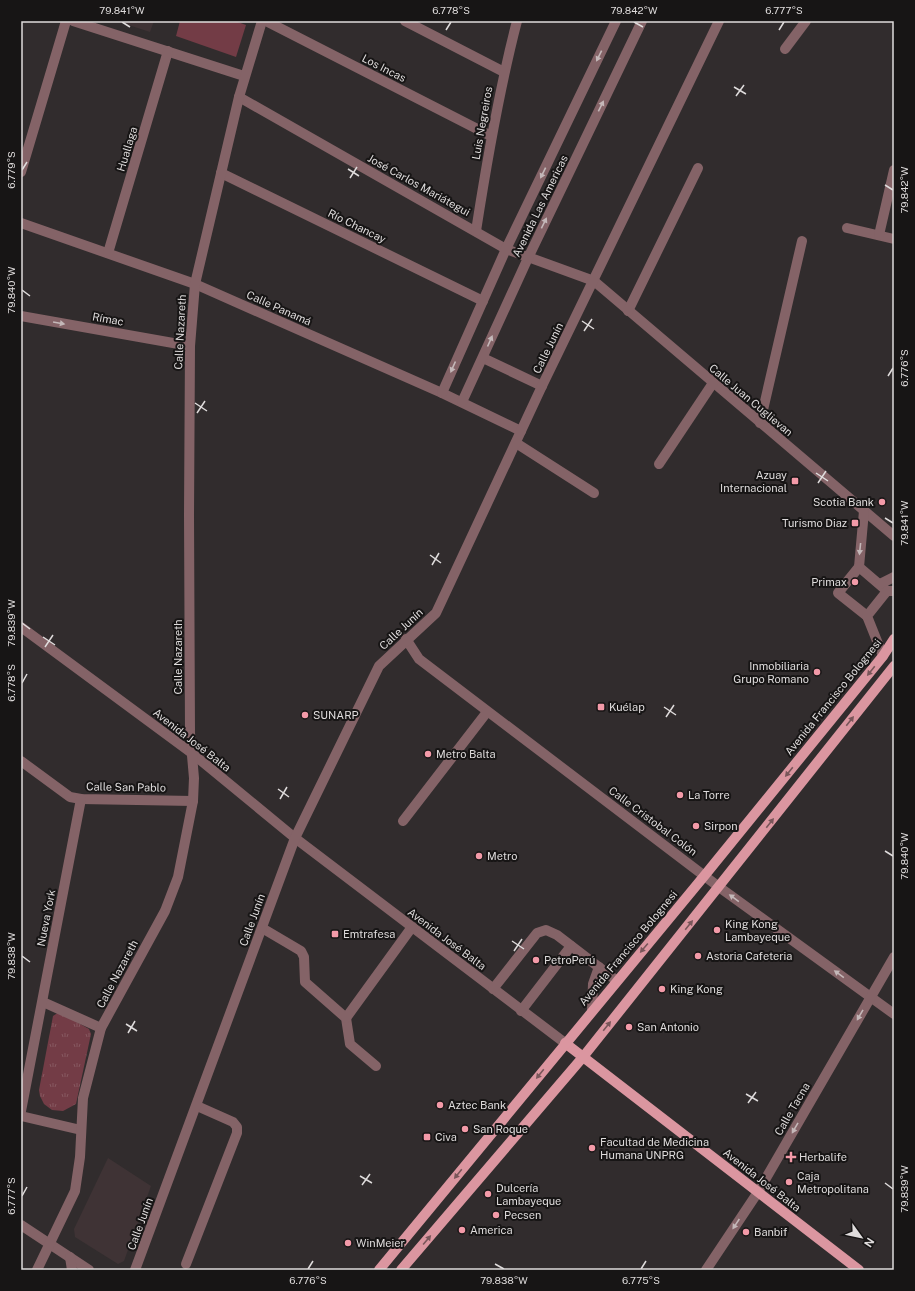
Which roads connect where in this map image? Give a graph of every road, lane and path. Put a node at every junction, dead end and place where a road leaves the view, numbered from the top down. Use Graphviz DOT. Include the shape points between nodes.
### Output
graph roads {
  1 [pos="66,21"];
  2 [pos="73,21"];
  3 [pos="262,21"];
  4 [pos="266,21"];
  5 [pos="405,21"];
  6 [pos="516,21"];
  7 [pos="616,21"];
  8 [pos="642,21"];
  9 [pos="719,21"];
  10 [pos="806,21"];
  11 [pos="785,49"];
  12 [pos="168,51"];
  13 [pos="504,72"];
  14 [pos="244,76"];
  15 [pos="239,97"];
  16 [pos="491,136"];
  17 [pos="698,168"];
  18 [pos="894,170"];
  19 [pos="21,172"];
  20 [pos="221,173"];
  21 [pos="21,223"];
  22 [pos="847,228"];
  23 [pos="476,231"];
  24 [pos="879,235"];
  25 [pos="894,239"];
  26 [pos="802,241"];
  27 [pos="506,248"];
  28 [pos="108,253"];
  29 [pos="528,258"];
  30 [pos="594,281"];
  31 [pos="195,284"];
  32 [pos="482,301"];
  33 [pos="628,311"];
  34 [pos="21,316"];
  35 [pos="190,346"];
  36 [pos="483,358"];
  37 [pos="713,383"];
  38 [pos="542,386"];
  39 [pos="442,393"];
  40 [pos="462,402"];
  41 [pos="760,423"];
  42 [pos="521,432"];
  43 [pos="516,443"];
  44 [pos="659,464"];
  45 [pos="594,493"];
  46 [pos="864,510"];
  47 [pos="894,536"];
  48 [pos="859,567"];
  49 [pos="894,577"];
  50 [pos="887,589"];
  51 [pos="867,616"];
  52 [pos="21,627"];
  53 [pos="406,639"];
  54 [pos="894,640"];
  55 [pos="882,656"];
  56 [pos="894,666"];
  57 [pos="487,712"];
  58 [pos="193,754"];
  59 [pos="21,761"];
  60 [pos="81,799"];
  61 [pos="193,801"];
  62 [pos="403,821"];
  63 [pos="295,838"];
  64 [pos="705,875"];
  65 [pos="719,887"];
  66 [pos="412,927"];
  67 [pos="262,928"];
  68 [pos="571,946"];
  69 [pos="894,958"];
  70 [pos="599,967"];
  71 [pos="617,981"];
  72 [pos="493,989"];
  73 [pos="871,997"];
  74 [pos="43,1002"];
  75 [pos="521,1010"];
  76 [pos="592,1010"];
  77 [pos="894,1014"];
  78 [pos="346,1018"];
  79 [pos="101,1028"];
  80 [pos="565,1044"];
  81 [pos="583,1057"];
  82 [pos="376,1066"];
  83 [pos="196,1106"];
  84 [pos="21,1111"];
  85 [pos="21,1116"];
  86 [pos="81,1130"];
  87 [pos="758,1192"];
  88 [pos="21,1225"];
  89 [pos="50,1244"];
  90 [pos="70,1257"];
  91 [pos="186,1264"];
  92 [pos="37,1270"];
  93 [pos="72,1270"];
  94 [pos="89,1270"];
  95 [pos="135,1270"];
  96 [pos="379,1270"];
  97 [pos="402,1270"];
  98 [pos="706,1270"];
  99 [pos="859,1270"];
  1 -- 19 [label="street"];
  2 -- 12 [label="street"];
  3 -- 14 [label="street, Calle Nazareth"];
  4 -- 16 [label="street, Los Incas"];
  5 -- 13 [label="street"];
  6 -- 13 [label="street, Luis Negreiros"];
  7 -- 27 [label="street, Avenida Las Americas, one-way"];
  29 -- 8 [label="street, Avenida Las Americas, one-way"];
  9 -- 30 [label="street, Calle Junín"];
  10 -- 11 [label="street"];
  12 -- 14 [label="street"];
  12 -- 28 [label="street, Huallaga"];
  13 -- 16 [label="street, Luis Negreiros"];
  14 -- 15 [label="street, Calle Nazareth"];
  15 -- 20 [label="street, Calle Nazareth"];
  15 -- 23 [label="street, José Carlos Mariátegui"];
  16 -- 23 [label="street, Luis Negreiros"];
  17 -- 33 [label="street"];
  18 -- 24 [label="street"];
  20 -- 31 [label="street, Calle Nazareth"];
  20 -- 32 [label="street, Río Chancay"];
  21 -- 28 [label="street, Calle Panamá"];
  22 -- 24 [label="street"];
  23 -- 27 [label="street, José Carlos Mariátegui"];
  24 -- 25 [label="street"];
  26 -- 41 [label="street"];
  27 -- 29 [label="street, José Carlos Mariátegui"];
  27 -- 32 [label="street, Avenida Las Americas"];
  28 -- 31 [label="street, Calle Panamá"];
  29 -- 30 [label="street, José Carlos Mariátegui"];
  36 -- 29 [label="street, Avenida Las Americas, one-way"];
  30 -- 33 [label="street, Calle Juan Cuglievan"];
  30 -- 38 [label="street, Calle Junín"];
  31 -- 35 [label="street, Calle Nazareth"];
  31 -- 39 [label="street, Calle Panamá"];
  32 -- 39 [label="street, Avenida Las Americas, one-way"];
  33 -- 37 [label="street, Calle Juan Cuglievan"];
  34 -- 35 [label="street, Rímac, one-way"];
  35 -- 58 [label="street, Calle Nazareth" via="190,733"];
  36 -- 38 [label="street"];
  36 -- 40 [label="street, Avenida Las Americas"];
  37 -- 41 [label="street, Calle Juan Cuglievan"];
  37 -- 44 [label="street"];
  38 -- 42 [label="street, Calle Junín"];
  39 -- 40 [label="street, Calle Panamá"];
  40 -- 42 [label="street, Calle Panamá"];
  41 -- 46 [label="street, Calle Juan Cuglievan"];
  42 -- 43 [label="street, Calle Junín"];
  43 -- 45 [label="street"];
  43 -- 53 [label="street, Calle Junín" via="436,613"];
  46 -- 47 [label="street, Calle Juan Cuglievan"];
  46 -- 48 [label="street, one-way"];
  48 -- 50 [label="street"];
  48 -- 51 [label="street" via="838,593"];
  49 -- 50 [label="street"];
  50 -- 51 [label="street"];
  51 -- 55 [label="street"];
  52 -- 58 [label="street, Avenida José Balta"];
  53 -- 57 [label="street, Calle Cristobal Colón" via="419,659"];
  53 -- 63 [label="street, Calle Junín" via="379,666"];
  54 -- 55 [label="main road, Avenida Francisco Bolognesi"];
  55 -- 64 [label="main road, Avenida Francisco Bolognesi, one-way"];
  65 -- 56 [label="main road, one-way"];
  57 -- 62 [label="street"];
  57 -- 64 [label="street, Calle Cristobal Colón"];
  58 -- 61 [label="street, Calle Nazareth"];
  58 -- 63 [label="street, Avenida José Balta"];
  59 -- 60 [label="street, Calle San Pablo" via="70,797"];
  60 -- 61 [label="street, Calle San Pablo"];
  60 -- 74 [label="street, Nueva York"];
  61 -- 79 [label="street, Calle Nazareth" via="178,877 165,911"];
  63 -- 66 [label="street, Avenida José Balta"];
  63 -- 67 [label="street, Calle Junín"];
  64 -- 65 [label="street, Calle Cristobal Colón"];
  64 -- 71 [label="main road, Avenida Francisco Bolognesi, one-way"];
  73 -- 65 [label="street, Calle Cristobal Colón, one-way"];
  81 -- 65 [label="main road, one-way"];
  66 -- 72 [label="street, Avenida José Balta"];
  66 -- 78 [label="street"];
  67 -- 78 [label="street" via="301,951 304,957 305,982"];
  67 -- 83 [label="street, Calle Junín"];
  68 -- 70 [label="street"];
  68 -- 72 [label="street" via="546,930 537,933"];
  68 -- 75 [label="street"];
  69 -- 73 [label="street, Calle Tacna"];
  70 -- 71 [label="street"];
  70 -- 76 [label="street" via="593,984"];
  71 -- 76 [label="main road, Avenida Francisco Bolognesi"];
  72 -- 75 [label="street, Avenida José Balta"];
  73 -- 77 [label="street, Calle Cristobal Colón"];
  73 -- 87 [label="street, Calle Tacna, one-way"];
  74 -- 79 [label="street"];
  74 -- 84 [label="street, Nueva York"];
  75 -- 80 [label="street, Avenida José Balta"];
  76 -- 80 [label="main road, Avenida Francisco Bolognesi"];
  78 -- 82 [label="street" via="350,1044"];
  79 -- 86 [label="street, Calle Nazareth" via="82,1098"];
  80 -- 81 [label="main road, Avenida José Balta"];
  80 -- 96 [label="main road, Avenida Francisco Bolognesi, one-way"];
  81 -- 87 [label="main road, Avenida José Balta"];
  97 -- 81 [label="main road, one-way"];
  83 -- 91 [label="street" via="232,1122 237,1132"];
  83 -- 95 [label="street, Calle Junín"];
  85 -- 86 [label="street"];
  86 -- 89 [label="street, Calle Nazareth" via="75,1191"];
  87 -- 98 [label="street, Calle Tacna, one-way"];
  87 -- 99 [label="main road, Avenida José Balta"];
  88 -- 89 [label="street"];
  89 -- 90 [label="street"];
  89 -- 92 [label="street, Calle Nazareth"];
  90 -- 93 [label="street"];
  90 -- 94 [label="street"];
}
